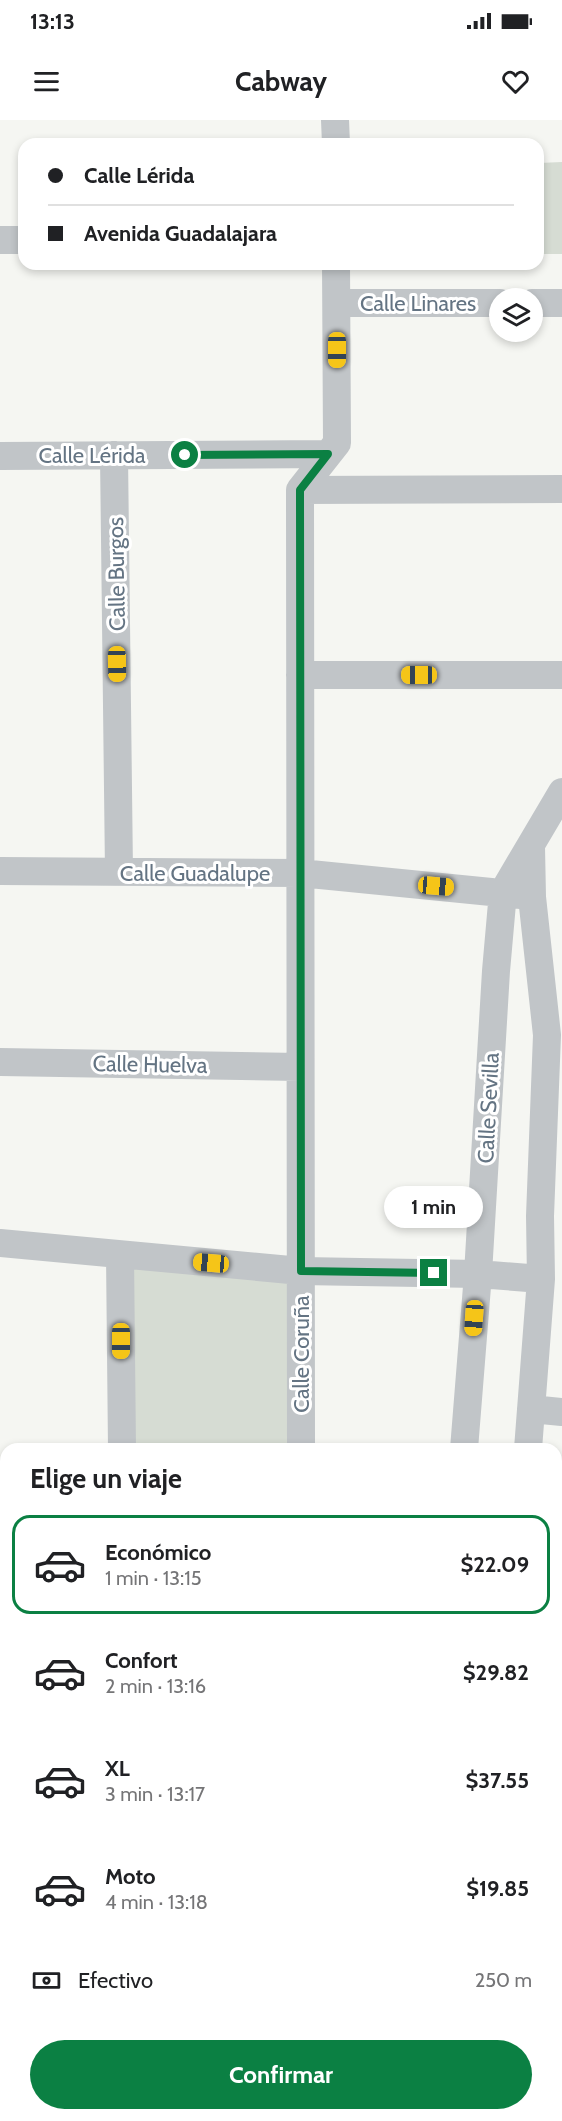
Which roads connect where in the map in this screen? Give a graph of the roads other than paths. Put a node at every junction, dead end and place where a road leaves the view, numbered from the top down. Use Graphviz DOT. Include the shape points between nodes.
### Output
graph roads {
  1 [pos="336,120"];
  2 [pos="336,138"];
  3 [pos="0,240"];
  4 [pos="18,240"];
  5 [pos="336,270"];
  6 [pos="337,303"];
  7 [pos="489,303"];
  8 [pos="543,303"];
  9 [pos="562,303"];
  10 [pos="328,454"];
  11 [pos="114,455"];
  12 [pos="0,456"];
  13 [pos="562,489"];
  14 [pos="300,490"];
  15 [pos="300,675"];
  16 [pos="562,675"];
  17 [pos="562,792"];
  18 [pos="531,847"];
  19 [pos="0,871"];
  20 [pos="119,872"];
  21 [pos="300,873"];
  22 [pos="503,892"];
  23 [pos="532,897"];
  24 [pos="554,1035"];
  25 [pos="0,1062"];
  26 [pos="300,1067"];
  27 [pos="551,1217"];
  28 [pos="0,1243"];
  29 [pos="120,1255"];
  30 [pos="301,1271"];
  31 [pos="478,1274"];
  32 [pos="541,1280"];
  33 [pos="531,1409"];
  34 [pos="562,1412"];
  35 [pos="122,1443"];
  36 [pos="301,1443"];
  37 [pos="464,1443"];
  38 [pos="528,1443"];
  1 -- 2 [label="street"];
  3 -- 4 [label="street"];
  5 -- 6 [label="street"];
  6 -- 7 [label="street, Calle Linares"];
  6 -- 10 [label="street" via="337,443"];
  8 -- 9 [label="street"];
  10 -- 11 [label="street, Calle Lérida"];
  10 -- 14 [label="street"];
  11 -- 12 [label="street, Calle Lérida"];
  11 -- 20 [label="street, Calle Burgos"];
  13 -- 14 [label="street"];
  14 -- 15 [label="street, Calle Coruña"];
  15 -- 16 [label="street"];
  15 -- 21 [label="street, Calle Coruña"];
  17 -- 18 [label="street, Calle Sevilla"];
  18 -- 22 [label="street, Calle Sevilla"];
  18 -- 23 [label="street"];
  19 -- 20 [label="street, Calle Guadalupe"];
  20 -- 21 [label="street, Calle Guadalupe"];
  21 -- 22 [label="street, Calle Guadalupe"];
  21 -- 26 [label="street, Calle Coruña"];
  22 -- 23 [label="street, Calle Guadalupe"];
  22 -- 31 [label="street, Calle Sevilla"];
  23 -- 24 [label="street"];
  24 -- 27 [label="street"];
  25 -- 26 [label="street, Calle Huelva"];
  26 -- 30 [label="street, Calle Coruña"];
  27 -- 32 [label="street"];
  28 -- 29 [label="street"];
  29 -- 30 [label="street"];
  29 -- 35 [label="street"];
  30 -- 31 [label="street"];
  30 -- 36 [label="street, Calle Coruña"];
  31 -- 32 [label="street"];
  31 -- 37 [label="street, Calle Sevilla"];
  32 -- 33 [label="street"];
  33 -- 34 [label="street"];
  33 -- 38 [label="street"];
}
